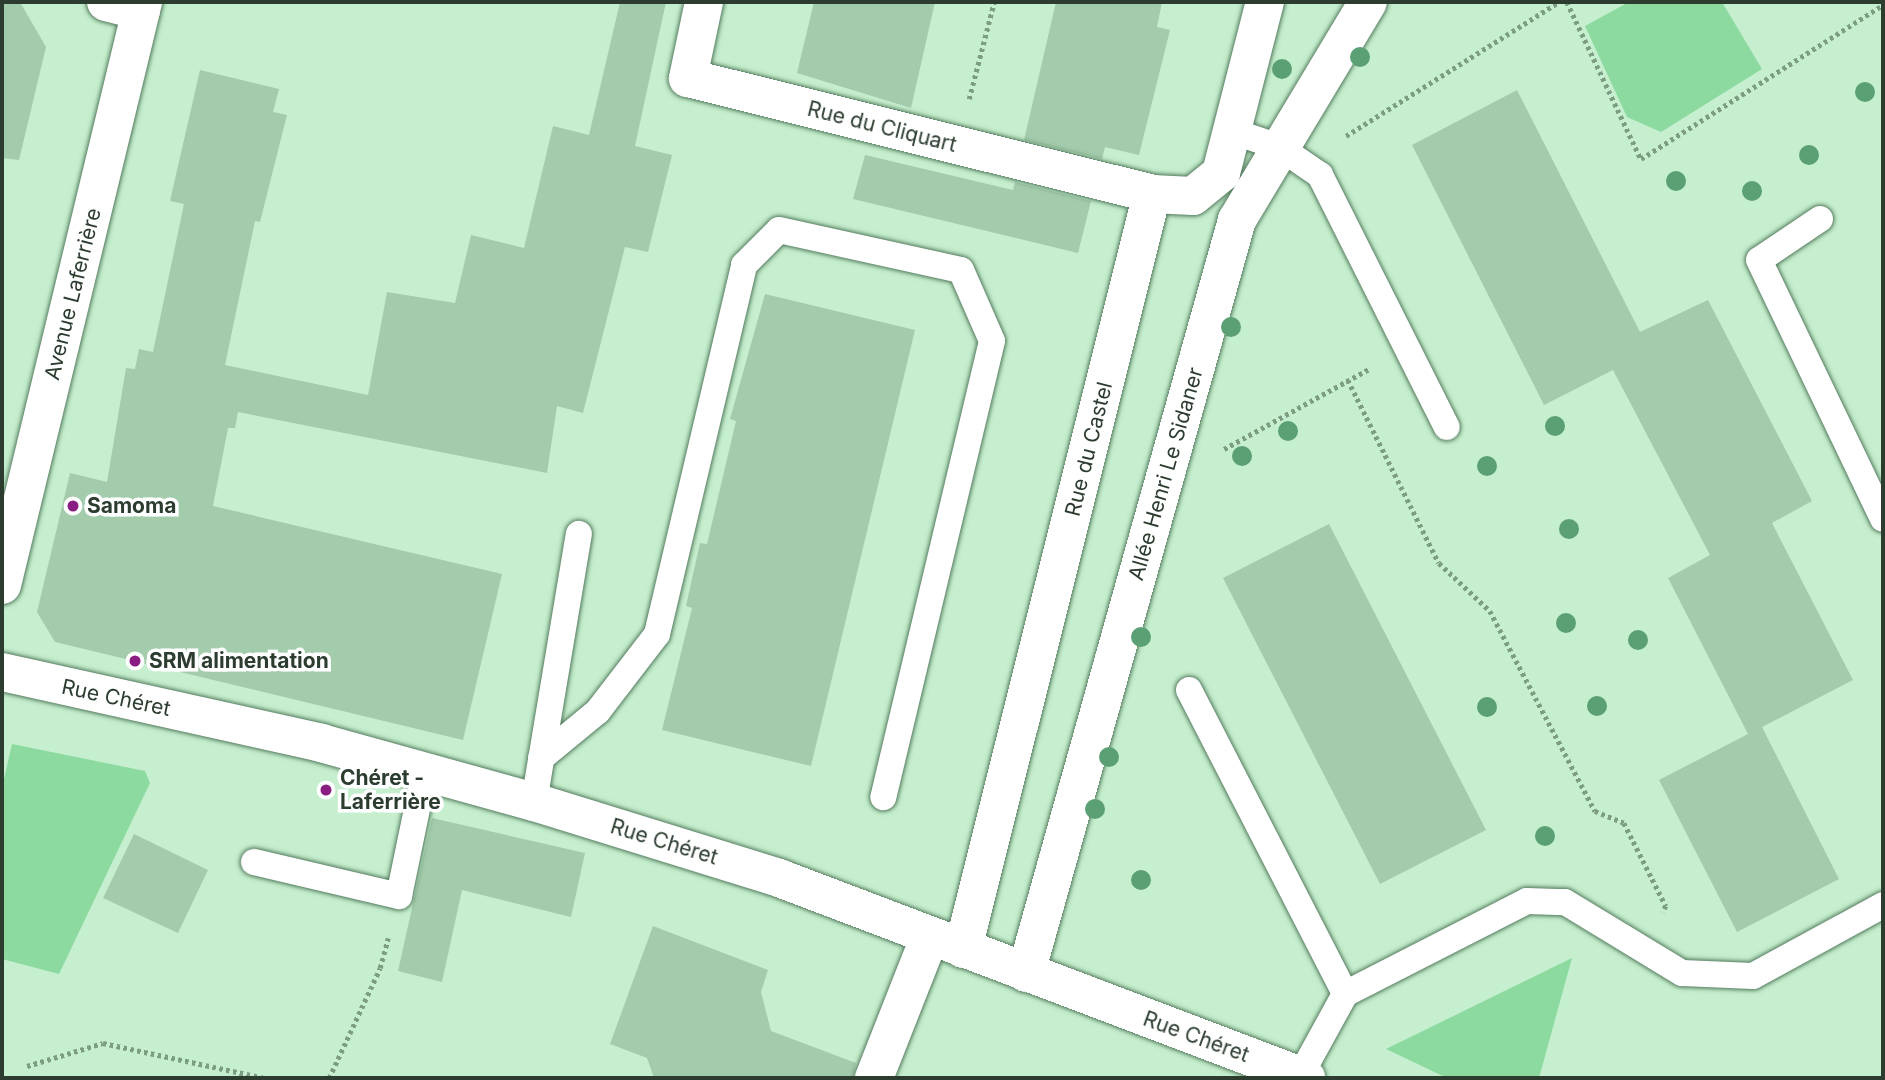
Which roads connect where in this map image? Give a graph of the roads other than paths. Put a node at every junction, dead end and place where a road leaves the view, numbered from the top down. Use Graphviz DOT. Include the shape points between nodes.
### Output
graph roads {
  1 [pos="705,2"];
  2 [pos="1265,2"];
  3 [pos="1368,2"];
  4 [pos="130,5"];
  5 [pos="1232,131"];
  6 [pos="1279,147"];
  7 [pos="1152,194"];
  8 [pos="1820,219"];
  9 [pos="1447,427"];
  10 [pos="1883,519"];
  11 [pos="579,534"];
  12 [pos="2,585"];
  13 [pos="2,672"];
  14 [pos="1189,690"];
  15 [pos="541,758"];
  16 [pos="425,771"];
  17 [pos="883,797"];
  18 [pos="534,802"];
  19 [pos="254,862"];
  20 [pos="1883,905"];
  21 [pos="946,942"];
  22 [pos="1026,973"];
  23 [pos="1345,995"];
  24 [pos="1302,1077"];
  25 [pos="874,1078"];
  1 -- 7 [label="street, Rue du Cliquart" via="688,78"];
  2 -- 5 [label="street"];
  3 -- 6 [label="street, Allée Henri Le Sidaner"];
  4 -- 12 [label="street, Avenue Laferrière"];
  5 -- 6 [label="lane"];
  5 -- 7 [label="street" via="1221,173 1193,196"];
  6 -- 9 [label="lane" via="1320,174"];
  6 -- 22 [label="street, Allée Henri Le Sidaner" via="1237,220"];
  7 -- 21 [label="street, Rue du Castel"];
  8 -- 10 [label="lane" via="1759,260"];
  11 -- 15 [label="lane"];
  13 -- 16 [label="street, Rue Chéret"];
  14 -- 23 [label="lane"];
  15 -- 17 [label="lane" via="598,711 657,634 744,265 779,230 961,270 992,341"];
  15 -- 18 [label="lane"];
  16 -- 18 [label="street, Rue Chéret"];
  16 -- 19 [label="lane" via="399,896"];
  18 -- 21 [label="street, Rue Chéret" via="779,878"];
  20 -- 23 [label="lane" via="1753,976 1682,973 1565,902 1527,901"];
  21 -- 22 [label="street, Rue Chéret"];
  21 -- 25 [label="street, Rue du Castel"];
  22 -- 24 [label="street, Rue Chéret"];
  23 -- 24 [label="lane"];
}
